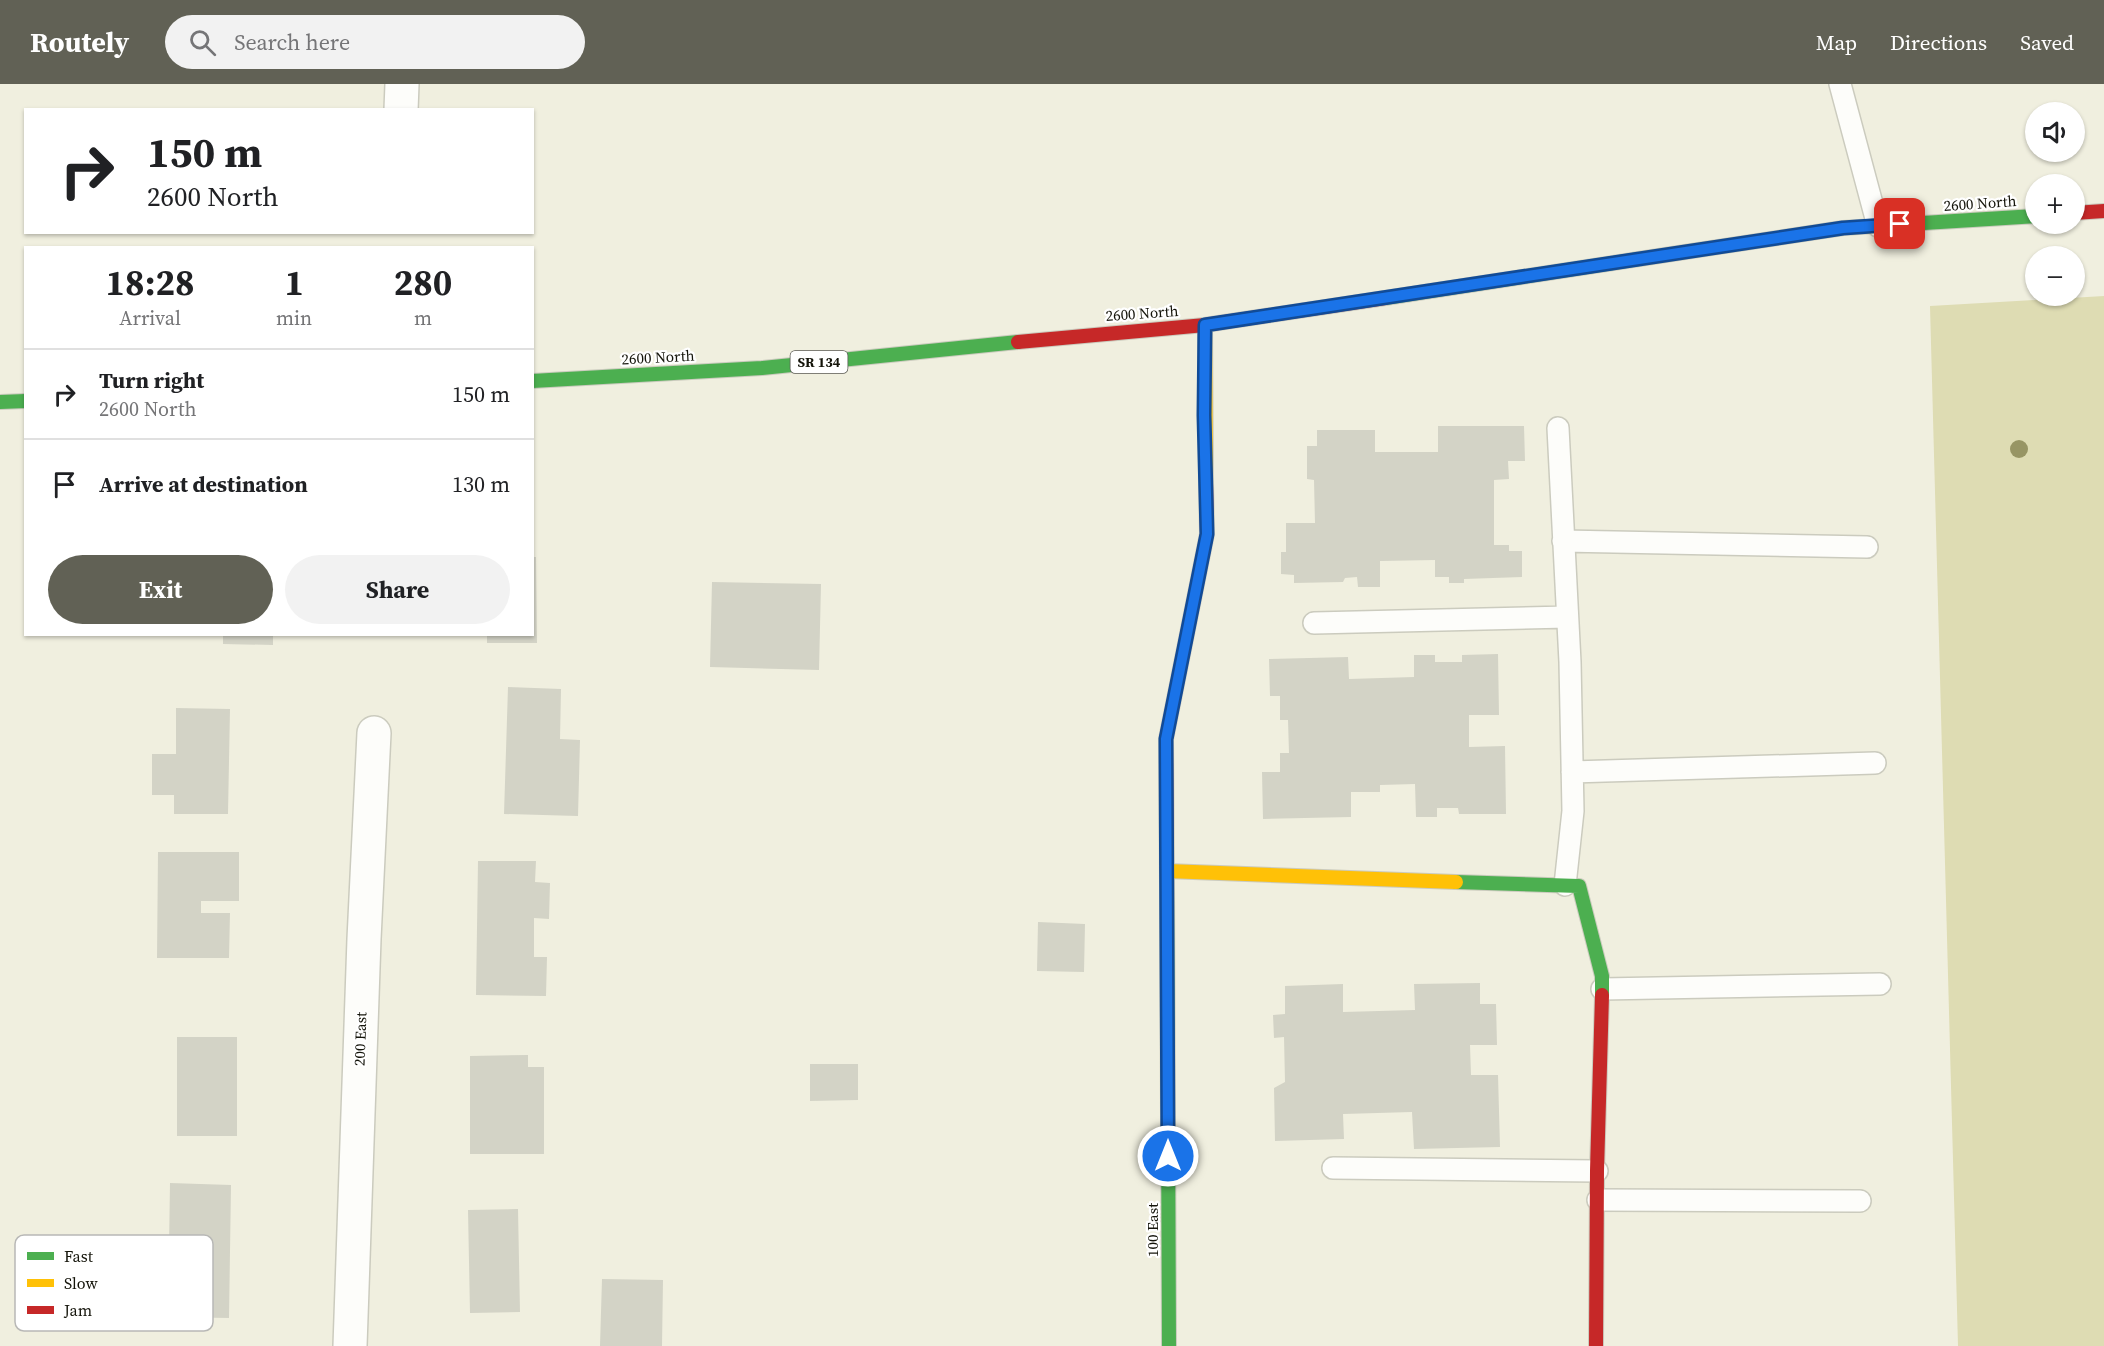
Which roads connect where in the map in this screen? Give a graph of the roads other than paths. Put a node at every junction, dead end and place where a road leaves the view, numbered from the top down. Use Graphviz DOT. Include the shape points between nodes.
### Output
graph roads {
  1 [pos="402,84"];
  2 [pos="1840,84"];
  3 [pos="401,108"];
  4 [pos="2104,211"];
  5 [pos="2085,212"];
  6 [pos="2025,217"];
  7 [pos="1878,226"];
  8 [pos="1205,325"];
  9 [pos="534,381"];
  10 [pos="24,401"];
  11 [pos="0,402"];
  12 [pos="1557,428"];
  13 [pos="1563,541"];
  14 [pos="1868,547"];
  15 [pos="1567,617"];
  16 [pos="1314,623"];
  17 [pos="374,733"];
  18 [pos="1875,763"];
  19 [pos="1572,772"];
  20 [pos="1167,871"];
  21 [pos="1565,885"];
  22 [pos="1880,984"];
  23 [pos="1602,988"];
  24 [pos="1333,1168"];
  25 [pos="1598,1171"];
  26 [pos="1598,1200"];
  27 [pos="1860,1201"];
  28 [pos="350,1346"];
  29 [pos="1169,1346"];
  30 [pos="1596,1346"];
  1 -- 3 [label="street"];
  2 -- 7 [label="lane"];
  4 -- 5 [label="street"];
  6 -- 7 [label="street, 2600 North / SR 134"];
  7 -- 8 [label="street, 2600 North / SR 134" via="1843,228"];
  8 -- 9 [label="street, 2600 North / SR 134" via="762,368"];
  8 -- 20 [label="street, 100 East" via="1207,534 1166,739"];
  10 -- 11 [label="street"];
  12 -- 13 [label="lane"];
  13 -- 14 [label="lane"];
  13 -- 15 [label="lane"];
  15 -- 16 [label="lane"];
  15 -- 19 [label="lane"];
  17 -- 28 [label="street, 200 East"];
  18 -- 19 [label="lane"];
  19 -- 21 [label="lane" via="1573,811"];
  20 -- 21 [label="street"];
  20 -- 29 [label="street, 100 East"];
  21 -- 23 [label="street" via="1579,886"];
  22 -- 23 [label="lane"];
  23 -- 25 [label="street"];
  24 -- 25 [label="lane"];
  25 -- 26 [label="street"];
  26 -- 27 [label="lane"];
  26 -- 30 [label="street"];
}
